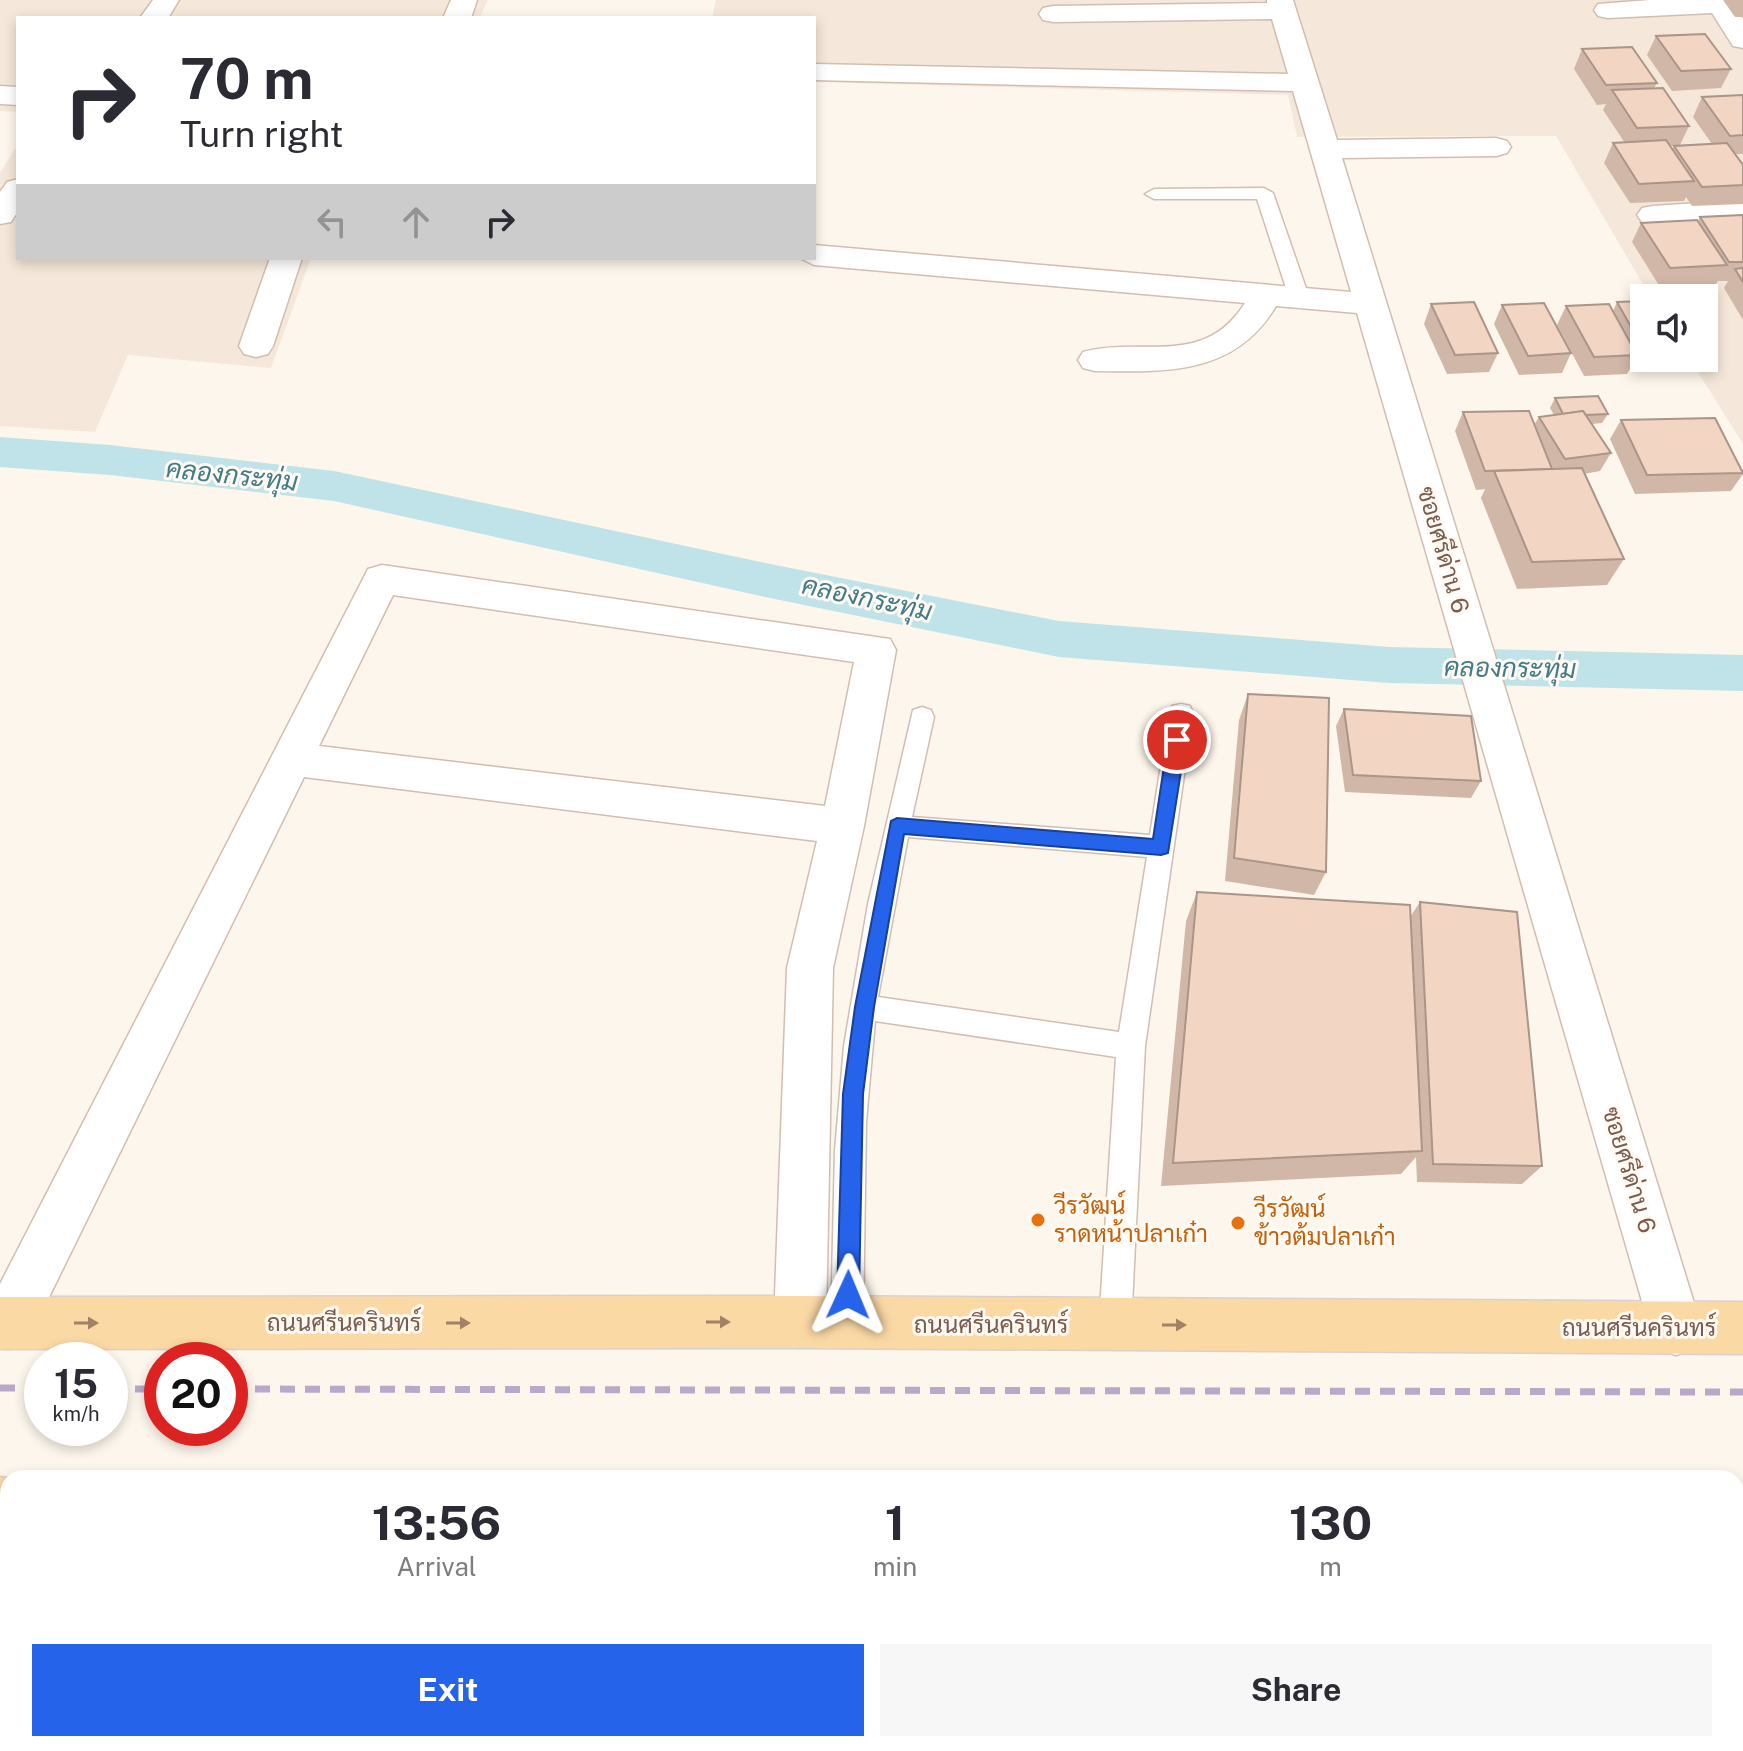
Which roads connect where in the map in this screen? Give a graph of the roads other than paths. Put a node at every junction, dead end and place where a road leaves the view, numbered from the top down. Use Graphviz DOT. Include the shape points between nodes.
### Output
graph roads {
  1 [pos="1719,2"];
  2 [pos="1281,5"];
  3 [pos="1608,10"];
  4 [pos="1053,14"];
  5 [pos="1743,40"];
  6 [pos="816,72"];
  7 [pos="1304,83"];
  8 [pos="1496,147"];
  9 [pos="1324,149"];
  10 [pos="16,191"];
  11 [pos="1154,194"];
  12 [pos="1743,209"];
  13 [pos="0,215"];
  14 [pos="1653,215"];
  15 [pos="816,255"];
  16 [pos="285,260"];
  17 [pos="1266,295"];
  18 [pos="1299,297"];
  19 [pos="1370,304"];
  20 [pos="256,346"];
  21 [pos="1095,360"];
  22 [pos="1181,713"];
  23 [pos="922,717"];
  24 [pos="290,759"];
  25 [pos="842,826"];
  26 [pos="897,826"];
  27 [pos="1161,847"];
  28 [pos="864,1007"];
  29 [pos="1131,1046"];
  30 [pos="4,1323"];
  31 [pos="824,1323"];
  32 [pos="1115,1325"];
  33 [pos="1743,1328"];
  34 [pos="1676,1329"];
  1 -- 3 [label="street"];
  1 -- 5 [label="street"];
  2 -- 4 [label="street"];
  2 -- 7 [label="street, ซอยศรีด่าน 6"];
  6 -- 7 [label="street"];
  7 -- 9 [label="street, ซอยศรีด่าน 6"];
  8 -- 9 [label="street"];
  9 -- 19 [label="street, ซอยศรีด่าน 6"];
  10 -- 13 [label="street"];
  11 -- 18 [label="lane" via="1264,193"];
  12 -- 14 [label="street"];
  15 -- 17 [label="street"];
  16 -- 20 [label="street"];
  17 -- 18 [label="street"];
  17 -- 21 [label="street" via="1242,330 1219,347 1175,360"];
  18 -- 19 [label="street"];
  19 -- 34 [label="street, ซอยศรีด่าน 6"];
  22 -- 27 [label="lane"];
  23 -- 26 [label="lane"];
  24 -- 25 [label="street"];
  24 -- 25 [label="street" via="382,579 876,650"];
  24 -- 30 [label="street"];
  25 -- 31 [label="street" via="810,968"];
  26 -- 27 [label="lane"];
  26 -- 28 [label="lane"];
  27 -- 29 [label="lane"];
  28 -- 29 [label="lane"];
  28 -- 31 [label="lane"];
  29 -- 32 [label="lane"];
  30 -- 31 [label="main road, ถนนศรีนครินทร์, one-way"];
  31 -- 32 [label="main road, ถนนศรีนครินทร์"];
  32 -- 34 [label="main road, ถนนศรีนครินทร์, one-way"];
  33 -- 34 [label="main road, ถนนศรีนครินทร์"];
}
